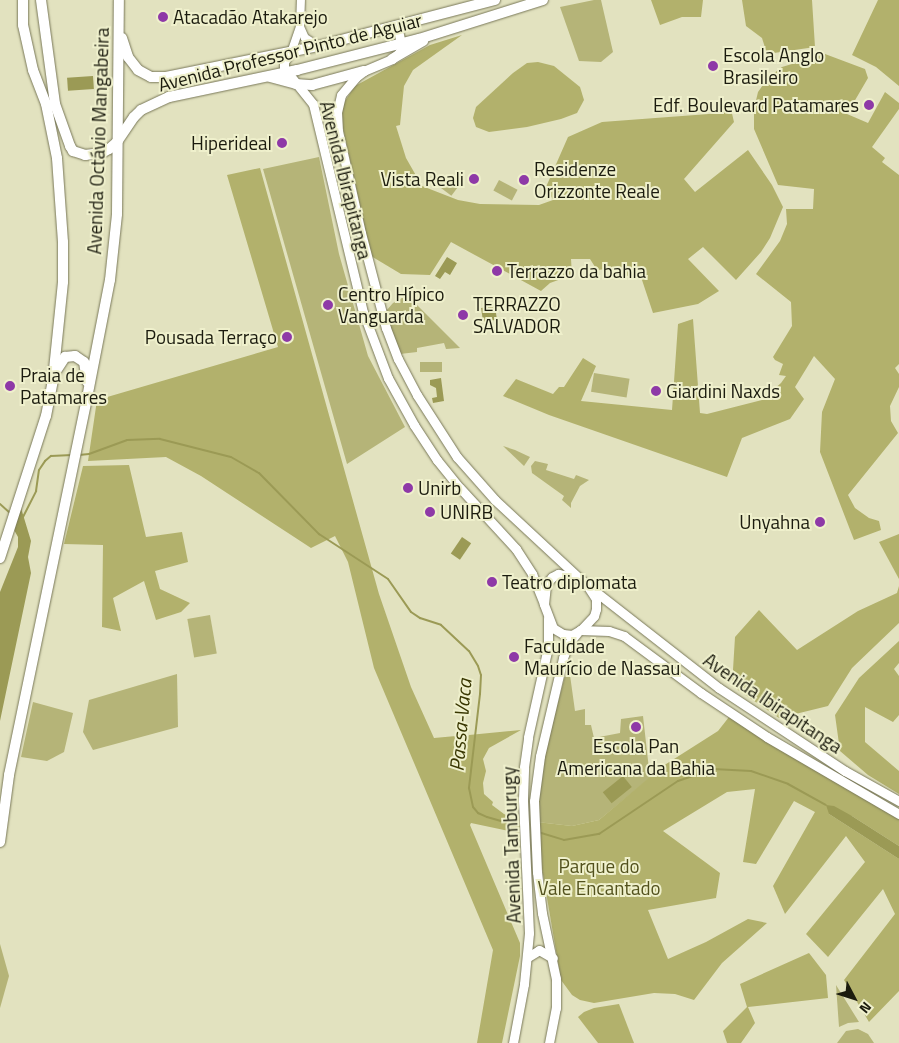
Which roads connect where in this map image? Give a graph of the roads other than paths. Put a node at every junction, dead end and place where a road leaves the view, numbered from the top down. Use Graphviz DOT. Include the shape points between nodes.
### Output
graph roads {
  1 [pos="22,0"];
  2 [pos="41,0"];
  3 [pos="119,0"];
  4 [pos="301,0"];
  5 [pos="495,0"];
  6 [pos="543,0"];
  7 [pos="397,26"];
  8 [pos="119,27"];
  9 [pos="300,27"];
  10 [pos="437,33"];
  11 [pos="402,43"];
  12 [pos="318,46"];
  13 [pos="292,50"];
  14 [pos="392,59"];
  15 [pos="364,71"];
  16 [pos="286,73"];
  17 [pos="262,76"];
  18 [pos="296,84"];
  19 [pos="338,131"];
  20 [pos="322,134"];
  21 [pos="117,142"];
  22 [pos="361,233"];
  23 [pos="344,236"];
  24 [pos="404,370"];
  25 [pos="388,378"];
  26 [pos="53,379"];
  27 [pos="88,398"];
  28 [pos="438,430"];
  29 [pos="423,439"];
  30 [pos="1,554"];
  31 [pos="579,578"];
  32 [pos="587,585"];
  33 [pos="544,604"];
  34 [pos="548,618"];
  35 [pos="578,632"];
  36 [pos="899,802"];
  37 [pos="899,814"];
  38 [pos="529,819"];
  39 [pos="0,842"];
  40 [pos="530,850"];
  41 [pos="528,957"];
  42 [pos="553,958"];
  43 [pos="513,1043"];
  44 [pos="549,1043"];
  1 -- 26 [label="main road, Avenida Octávio Mangabeira" via="23,25 33,70 46,104 59,186 64,282"];
  2 -- 21 [label="main road, Avenida Octávio Mangabeira" via="55,104 73,151 85,155 102,153"];
  3 -- 8 [label="main road, Avenida Octávio Mangabeira"];
  4 -- 9 [label="street"];
  5 -- 7 [label="main road, Avenida Professor Pinto de Aguiar"];
  6 -- 10 [label="main road, Avenida Professor Pinto de Aguiar"];
  7 -- 11 [label="main road"];
  7 -- 12 [label="main road, Avenida Professor Pinto de Aguiar"];
  8 -- 13 [label="main road, Avenida Professor Pinto de Aguiar" via="132,64 151,77 166,78"];
  8 -- 21 [label="main road, Avenida Octávio Mangabeira"];
  9 -- 12 [label="street" via="305,38"];
  9 -- 13 [label="street"];
  10 -- 11 [label="main road, Avenida Professor Pinto de Aguiar"];
  10 -- 14 [label="main road"];
  11 -- 14 [label="main road" via="401,50"];
  11 -- 16 [label="main road, Avenida Professor Pinto de Aguiar"];
  12 -- 13 [label="main road, Avenida Professor Pinto de Aguiar"];
  13 -- 16 [label="main road" via="284,62"];
  14 -- 15 [label="main road, Avenida Ibirapitanga"];
  15 -- 18 [label="main road" via="318,84"];
  15 -- 19 [label="main road, Avenida Ibirapitanga" via="340,98"];
  16 -- 17 [label="main road, Avenida Professor Pinto de Aguiar"];
  16 -- 18 [label="main road, Avenida Ibirapitanga"];
  17 -- 18 [label="main road"];
  17 -- 21 [label="main road, Avenida Professor Pinto de Aguiar" via="160,100 134,117"];
  18 -- 20 [label="main road, Avenida Ibirapitanga" via="313,104"];
  19 -- 20 [label="main road" via="329,128"];
  19 -- 22 [label="main road, Avenida Ibirapitanga"];
  20 -- 23 [label="main road, Avenida Ibirapitanga"];
  21 -- 27 [label="main road, Avenida Octávio Mangabeira" via="117,214 110,280"];
  22 -- 23 [label="main road" via="353,240"];
  22 -- 24 [label="main road, Avenida Ibirapitanga" via="381,314"];
  23 -- 25 [label="main road, Avenida Ibirapitanga" via="363,312"];
  24 -- 25 [label="main road" via="394,368"];
  24 -- 28 [label="main road, Avenida Ibirapitanga"];
  25 -- 29 [label="main road, Avenida Ibirapitanga"];
  26 -- 27 [label="main road" via="65,358 79,358 86,367"];
  26 -- 30 [label="main road, Avenida Octávio Mangabeira" via="38,442"];
  27 -- 39 [label="main road, Avenida Octávio Mangabeira" via="8,776"];
  28 -- 29 [label="main road"];
  28 -- 31 [label="main road, Avenida Ibirapitanga" via="495,500"];
  29 -- 33 [label="main road, Avenida Ibirapitanga" via="460,488 516,549"];
  31 -- 32 [label="main road"];
  31 -- 33 [label="main road" via="564,574 552,577 545,586"];
  32 -- 35 [label="main road" via="595,597 596,609"];
  32 -- 36 [label="main road, Avenida Ibirapitanga" via="719,688 845,771"];
  33 -- 34 [label="main road"];
  34 -- 35 [label="main road" via="559,632 569,635"];
  34 -- 38 [label="main road, Avenida Tamburugy" via="548,647 524,760"];
  35 -- 37 [label="main road, Avenida Ibirapitanga" via="609,631 624,636 767,737"];
  35 -- 38 [label="main road, Avenida Tamburugy" via="565,653 537,770"];
  38 -- 40 [label="main road, Avenida Tamburugy"];
  40 -- 41 [label="main road, Avenida Tamburugy"];
  40 -- 42 [label="main road, Avenida Tamburugy"];
  41 -- 42 [label="main road" via="539,950"];
  41 -- 43 [label="main road, Avenida Tamburugy"];
  42 -- 44 [label="main road, Avenida Tamburugy" via="557,995"];
}
